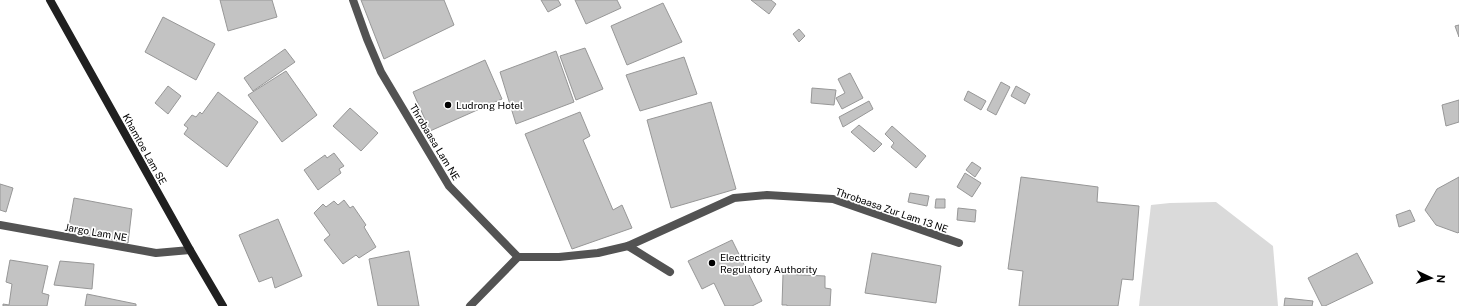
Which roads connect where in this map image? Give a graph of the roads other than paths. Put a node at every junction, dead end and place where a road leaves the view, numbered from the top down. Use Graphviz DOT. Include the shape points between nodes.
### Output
graph roads {
  1 [pos="50,0"];
  2 [pos="353,0"];
  3 [pos="0,225"];
  4 [pos="959,243"];
  5 [pos="628,246"];
  6 [pos="190,250"];
  7 [pos="518,257"];
  8 [pos="670,272"];
  9 [pos="223,306"];
  10 [pos="470,306"];
  1 -- 6 [label="main road, Khamtoe Lam SE"];
  2 -- 7 [label="street, Throbaasa Lam NE" via="381,72 449,186"];
  3 -- 6 [label="street, Jargo Lam NE" via="156,253"];
  4 -- 5 [label="street, Throbaasa Zur Lam 13 NE" via="833,199 767,195 734,198"];
  5 -- 7 [label="street, Throbaasa Zur Lam 13 NE" via="598,253 559,257"];
  5 -- 8 [label="street"];
  6 -- 9 [label="main road, Khamtoe Lam SE"];
  7 -- 10 [label="street"];
}
